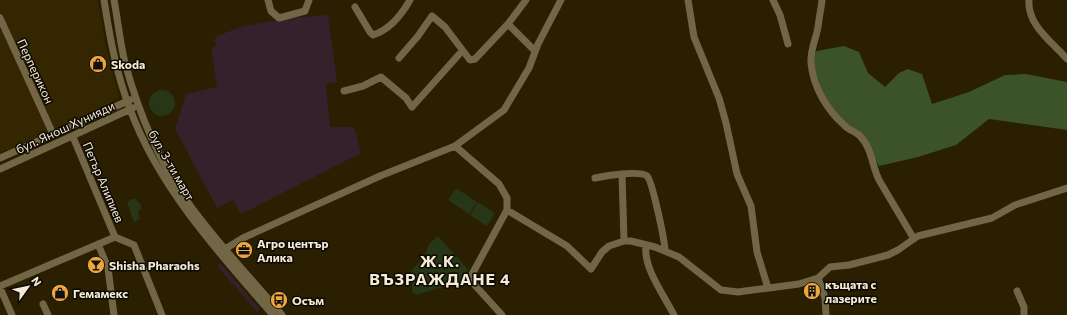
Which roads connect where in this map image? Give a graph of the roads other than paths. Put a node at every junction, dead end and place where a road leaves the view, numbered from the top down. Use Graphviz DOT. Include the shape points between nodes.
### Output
graph roads {
  1 [pos="104,0"];
  2 [pos="114,0"];
  3 [pos="268,0"];
  4 [pos="309,0"];
  5 [pos="410,0"];
  6 [pos="526,0"];
  7 [pos="561,0"];
  8 [pos="688,0"];
  9 [pos="773,0"];
  10 [pos="822,0"];
  11 [pos="1029,0"];
  12 [pos="355,7"];
  13 [pos="0,18"];
  14 [pos="508,24"];
  15 [pos="788,44"];
  16 [pos="122,50"];
  17 [pos="112,51"];
  18 [pos="462,51"];
  19 [pos="535,51"];
  20 [pos="399,58"];
  21 [pos="1067,59"];
  22 [pos="344,91"];
  23 [pos="136,98"];
  24 [pos="127,101"];
  25 [pos="139,106"];
  26 [pos="130,110"];
  27 [pos="53,134"];
  28 [pos="73,136"];
  29 [pos="455,146"];
  30 [pos="0,158"];
  31 [pos="0,169"];
  32 [pos="622,174"];
  33 [pos="595,178"];
  34 [pos="1067,188"];
  35 [pos="507,210"];
  36 [pos="115,237"];
  37 [pos="914,239"];
  38 [pos="624,241"];
  39 [pos="98,244"];
  40 [pos="646,245"];
  41 [pos="225,249"];
  42 [pos="665,251"];
  43 [pos="818,278"];
  44 [pos="0,287"];
  45 [pos="768,288"];
  46 [pos="1017,291"];
  47 [pos="43,304"];
  48 [pos="12,315"];
  49 [pos="48,315"];
  50 [pos="114,315"];
  51 [pos="162,315"];
  52 [pos="273,315"];
  53 [pos="282,315"];
  54 [pos="502,315"];
  55 [pos="674,315"];
  56 [pos="826,315"];
  57 [pos="1024,315"];
  1 -- 17 [label="street, бул. 3-ти март"];
  2 -- 16 [label="street, бул. 3-ти март"];
  3 -- 4 [label="street" via="271,11 279,18 305,11"];
  5 -- 12 [label="street" via="389,26 373,35"];
  6 -- 14 [label="street"];
  7 -- 19 [label="street"];
  8 -- 45 [label="street" via="694,37 719,98 737,174 751,206 757,252"];
  9 -- 15 [label="street"];
  10 -- 37 [label="street" via="818,28 812,45 811,61 816,84 829,109 845,126 860,136 872,157 875,173"];
  11 -- 21 [label="street" via="1034,23"];
  13 -- 27 [label="street, Перперикон"];
  14 -- 18 [label="street" via="476,59 470,60"];
  14 -- 19 [label="street"];
  16 -- 17 [label="street"];
  16 -- 23 [label="street, бул. 3-ти март"];
  17 -- 24 [label="street, бул. 3-ти март"];
  18 -- 20 [label="street" via="445,27 432,16"];
  18 -- 22 [label="street" via="412,107 406,98 381,77 363,86"];
  19 -- 29 [label="street" via="529,68 504,110"];
  23 -- 24 [label="street, бул. Янош Хунияди"];
  23 -- 25 [label="street, бул. 3-ти март"];
  24 -- 26 [label="street, бул. 3-ти март"];
  24 -- 27 [label="street, бул. Янош Хунияди"];
  25 -- 26 [label="street, бул. Янош Хунияди"];
  25 -- 41 [label="street, бул. 3-ти март" via="179,188"];
  26 -- 28 [label="street, бул. Янош Хунияди"];
  26 -- 52 [label="street, бул. 3-ти март" via="153,157 186,211"];
  27 -- 30 [label="street, бул. Янош Хунияди"];
  28 -- 31 [label="street, бул. Янош Хунияди"];
  28 -- 36 [label="street, Петър Алипиев"];
  29 -- 35 [label="street" via="500,184 507,198"];
  29 -- 41 [label="street" via="373,179 243,238"];
  32 -- 33 [label="street"];
  32 -- 38 [label="street"];
  32 -- 42 [label="street" via="643,174 651,181"];
  34 -- 37 [label="street" via="1015,205 992,218 934,231"];
  35 -- 38 [label="street" via="567,246 591,269 608,246"];
  35 -- 54 [label="street" via="470,278"];
  36 -- 39 [label="street"];
  36 -- 51 [label="street, Петър Алипиев" via="134,245"];
  37 -- 43 [label="street" via="888,255 830,267"];
  38 -- 40 [label="street"];
  39 -- 44 [label="street"];
  39 -- 50 [label="street" via="108,268"];
  40 -- 42 [label="street"];
  40 -- 55 [label="street" via="645,250 653,276"];
  41 -- 53 [label="street, бул. 3-ти март"];
  42 -- 45 [label="street" via="679,257 721,290 738,292"];
  43 -- 45 [label="street" via="799,284"];
  43 -- 56 [label="street" via="826,303"];
  44 -- 48 [label="street"];
  46 -- 57 [label="street" via="1024,307"];
  47 -- 49 [label="street"];
}
